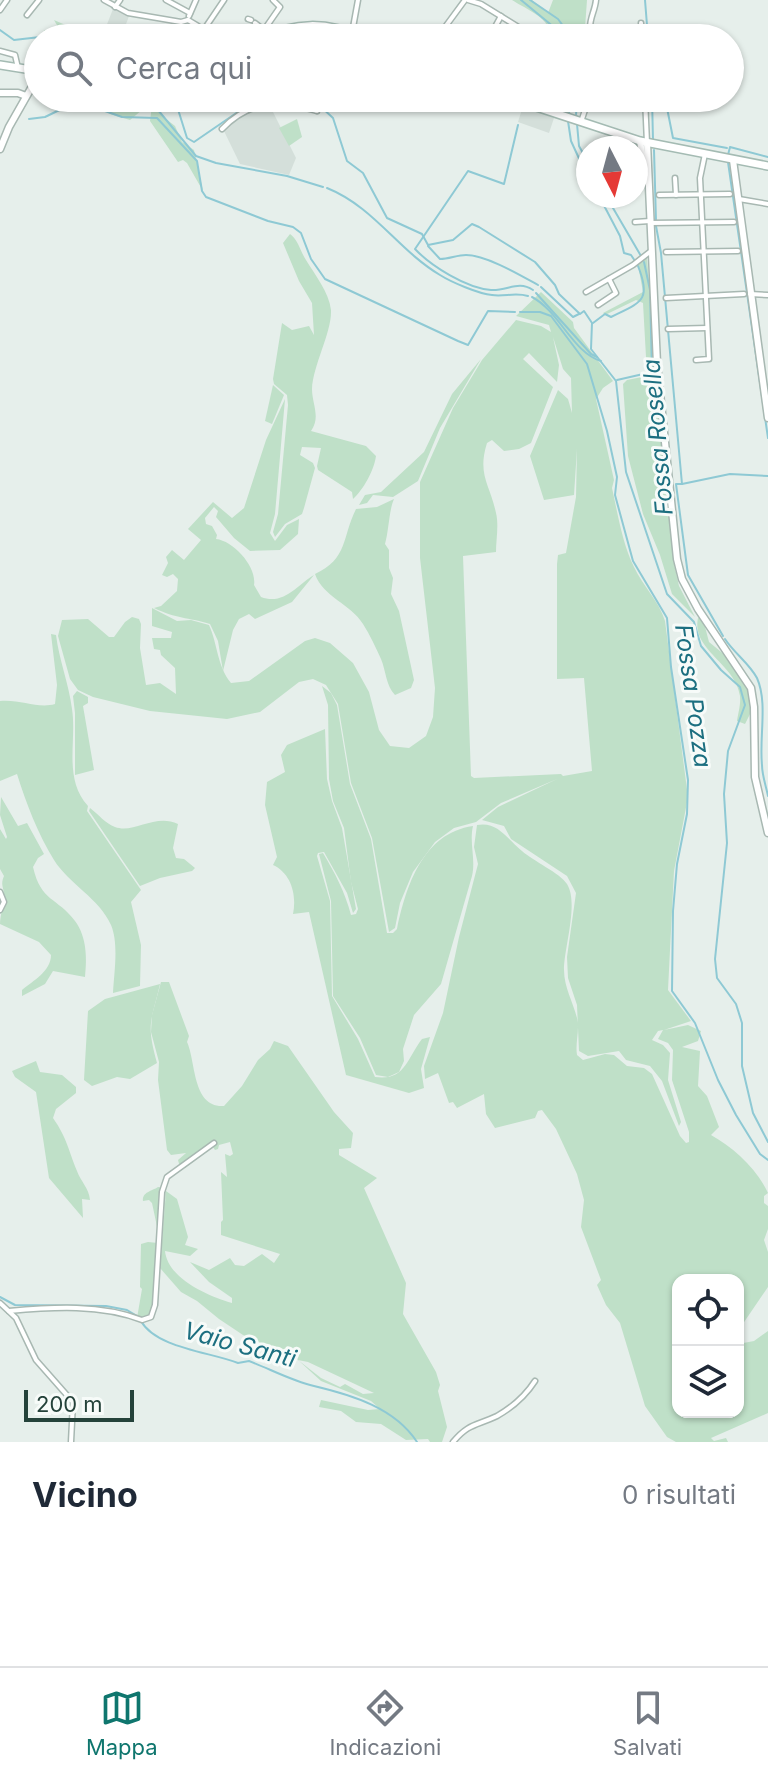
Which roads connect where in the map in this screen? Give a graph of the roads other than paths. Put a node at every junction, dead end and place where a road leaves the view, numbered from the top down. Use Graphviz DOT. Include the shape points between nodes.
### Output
graph roads {
  1 [pos="7,0"];
  2 [pos="39,0"];
  3 [pos="104,0"];
  4 [pos="120,0"];
  5 [pos="166,0"];
  6 [pos="196,0"];
  7 [pos="224,0"];
  8 [pos="273,0"];
  9 [pos="358,0"];
  10 [pos="467,0"];
  11 [pos="596,0"];
  12 [pos="115,7"];
  13 [pos="0,10"];
  14 [pos="190,13"];
  15 [pos="27,15"];
  16 [pos="501,16"];
  17 [pos="188,20"];
  18 [pos="251,21"];
  19 [pos="193,24"];
  20 [pos="208,24"];
  21 [pos="255,24"];
  22 [pos="269,24"];
  23 [pos="354,24"];
  24 [pos="448,24"];
  25 [pos="497,24"];
  26 [pos="514,24"];
  27 [pos="590,24"];
  28 [pos="0,51"];
  29 [pos="0,65"];
  30 [pos="18,68"];
  31 [pos="24,70"];
  32 [pos="0,93"];
  33 [pos="24,96"];
  34 [pos="24,99"];
  35 [pos="245,112"];
  36 [pos="557,112"];
  37 [pos="584,112"];
  38 [pos="643,112"];
  39 [pos="581,122"];
  40 [pos="222,129"];
  41 [pos="625,136"];
  42 [pos="644,136"];
  43 [pos="2,137"];
  44 [pos="648,143"];
  45 [pos="0,149"];
  46 [pos="705,154"];
  47 [pos="733,160"];
  48 [pos="768,166"];
  49 [pos="675,178"];
  50 [pos="648,189"];
  51 [pos="659,195"];
  52 [pos="676,195"];
  53 [pos="701,195"];
  54 [pos="734,196"];
  55 [pos="768,203"];
  56 [pos="635,222"];
  57 [pos="650,222"];
  58 [pos="702,222"];
  59 [pos="734,222"];
  60 [pos="651,251"];
  61 [pos="738,251"];
  62 [pos="666,252"];
  63 [pos="704,252"];
  64 [pos="609,279"];
  65 [pos="586,292"];
  66 [pos="747,294"];
  67 [pos="768,295"];
  68 [pos="705,296"];
  69 [pos="666,298"];
  70 [pos="598,305"];
  71 [pos="707,328"];
  72 [pos="668,329"];
  73 [pos="696,360"];
  74 [pos="768,418"];
  75 [pos="768,833"];
  76 [pos="0,892"];
  77 [pos="0,910"];
  78 [pos="214,1143"];
  79 [pos="0,1303"];
  80 [pos="9,1311"];
  81 [pos="535,1381"];
  82 [pos="71,1442"];
  83 [pos="453,1442"];
  1 -- 13 [label="street"];
  2 -- 15 [label="street"];
  3 -- 12 [label="street"];
  4 -- 12 [label="street"];
  5 -- 14 [label="street"];
  6 -- 14 [label="street"];
  7 -- 20 [label="street"];
  8 -- 22 [label="street" via="280,7"];
  9 -- 23 [label="street"];
  10 -- 16 [label="street"];
  10 -- 24 [label="street"];
  11 -- 27 [label="street"];
  12 -- 17 [label="street" via="146,17"];
  14 -- 17 [label="street"];
  16 -- 25 [label="street"];
  16 -- 26 [label="street"];
  17 -- 19 [label="street"];
  18 -- 21 [label="street"];
  28 -- 30 [label="street" via="15,55"];
  29 -- 30 [label="main road"];
  30 -- 31 [label="main road"];
  32 -- 33 [label="street"];
  34 -- 43 [label="street"];
  35 -- 40 [label="street"];
  36 -- 39 [label="main road"];
  37 -- 39 [label="street"];
  38 -- 42 [label="street"];
  39 -- 41 [label="main road"];
  43 -- 45 [label="street"];
  44 -- 46 [label="main road"];
  46 -- 47 [label="main road"];
  46 -- 53 [label="street"];
  47 -- 48 [label="main road"];
  47 -- 54 [label="street"];
  49 -- 52 [label="street"];
  50 -- 57 [label="street"];
  51 -- 52 [label="street"];
  52 -- 53 [label="street"];
  53 -- 54 [label="street"];
  53 -- 58 [label="street"];
  54 -- 55 [label="street"];
  54 -- 66 [label="street"];
  56 -- 57 [label="street"];
  57 -- 58 [label="street"];
  57 -- 60 [label="street"];
  58 -- 59 [label="street"];
  58 -- 63 [label="street"];
  60 -- 64 [label="street"];
  60 -- 75 [label="street" via="677,559 698,609 751,688 755,777"];
  61 -- 63 [label="street"];
  62 -- 63 [label="street"];
  63 -- 68 [label="street"];
  64 -- 65 [label="street"];
  64 -- 70 [label="street" via="616,293"];
  66 -- 67 [label="street"];
  66 -- 68 [label="street"];
  66 -- 74 [label="street"];
  68 -- 69 [label="street"];
  68 -- 71 [label="street"];
  71 -- 72 [label="street"];
  71 -- 73 [label="street" via="709,359"];
  76 -- 77 [label="street"];
  78 -- 80 [label="street" via="167,1177 151,1317 52,1307"];
  79 -- 80 [label="street"];
  80 -- 82 [label="street" via="36,1360 73,1402"];
  81 -- 83 [label="street" via="512,1405 472,1424"];
}
